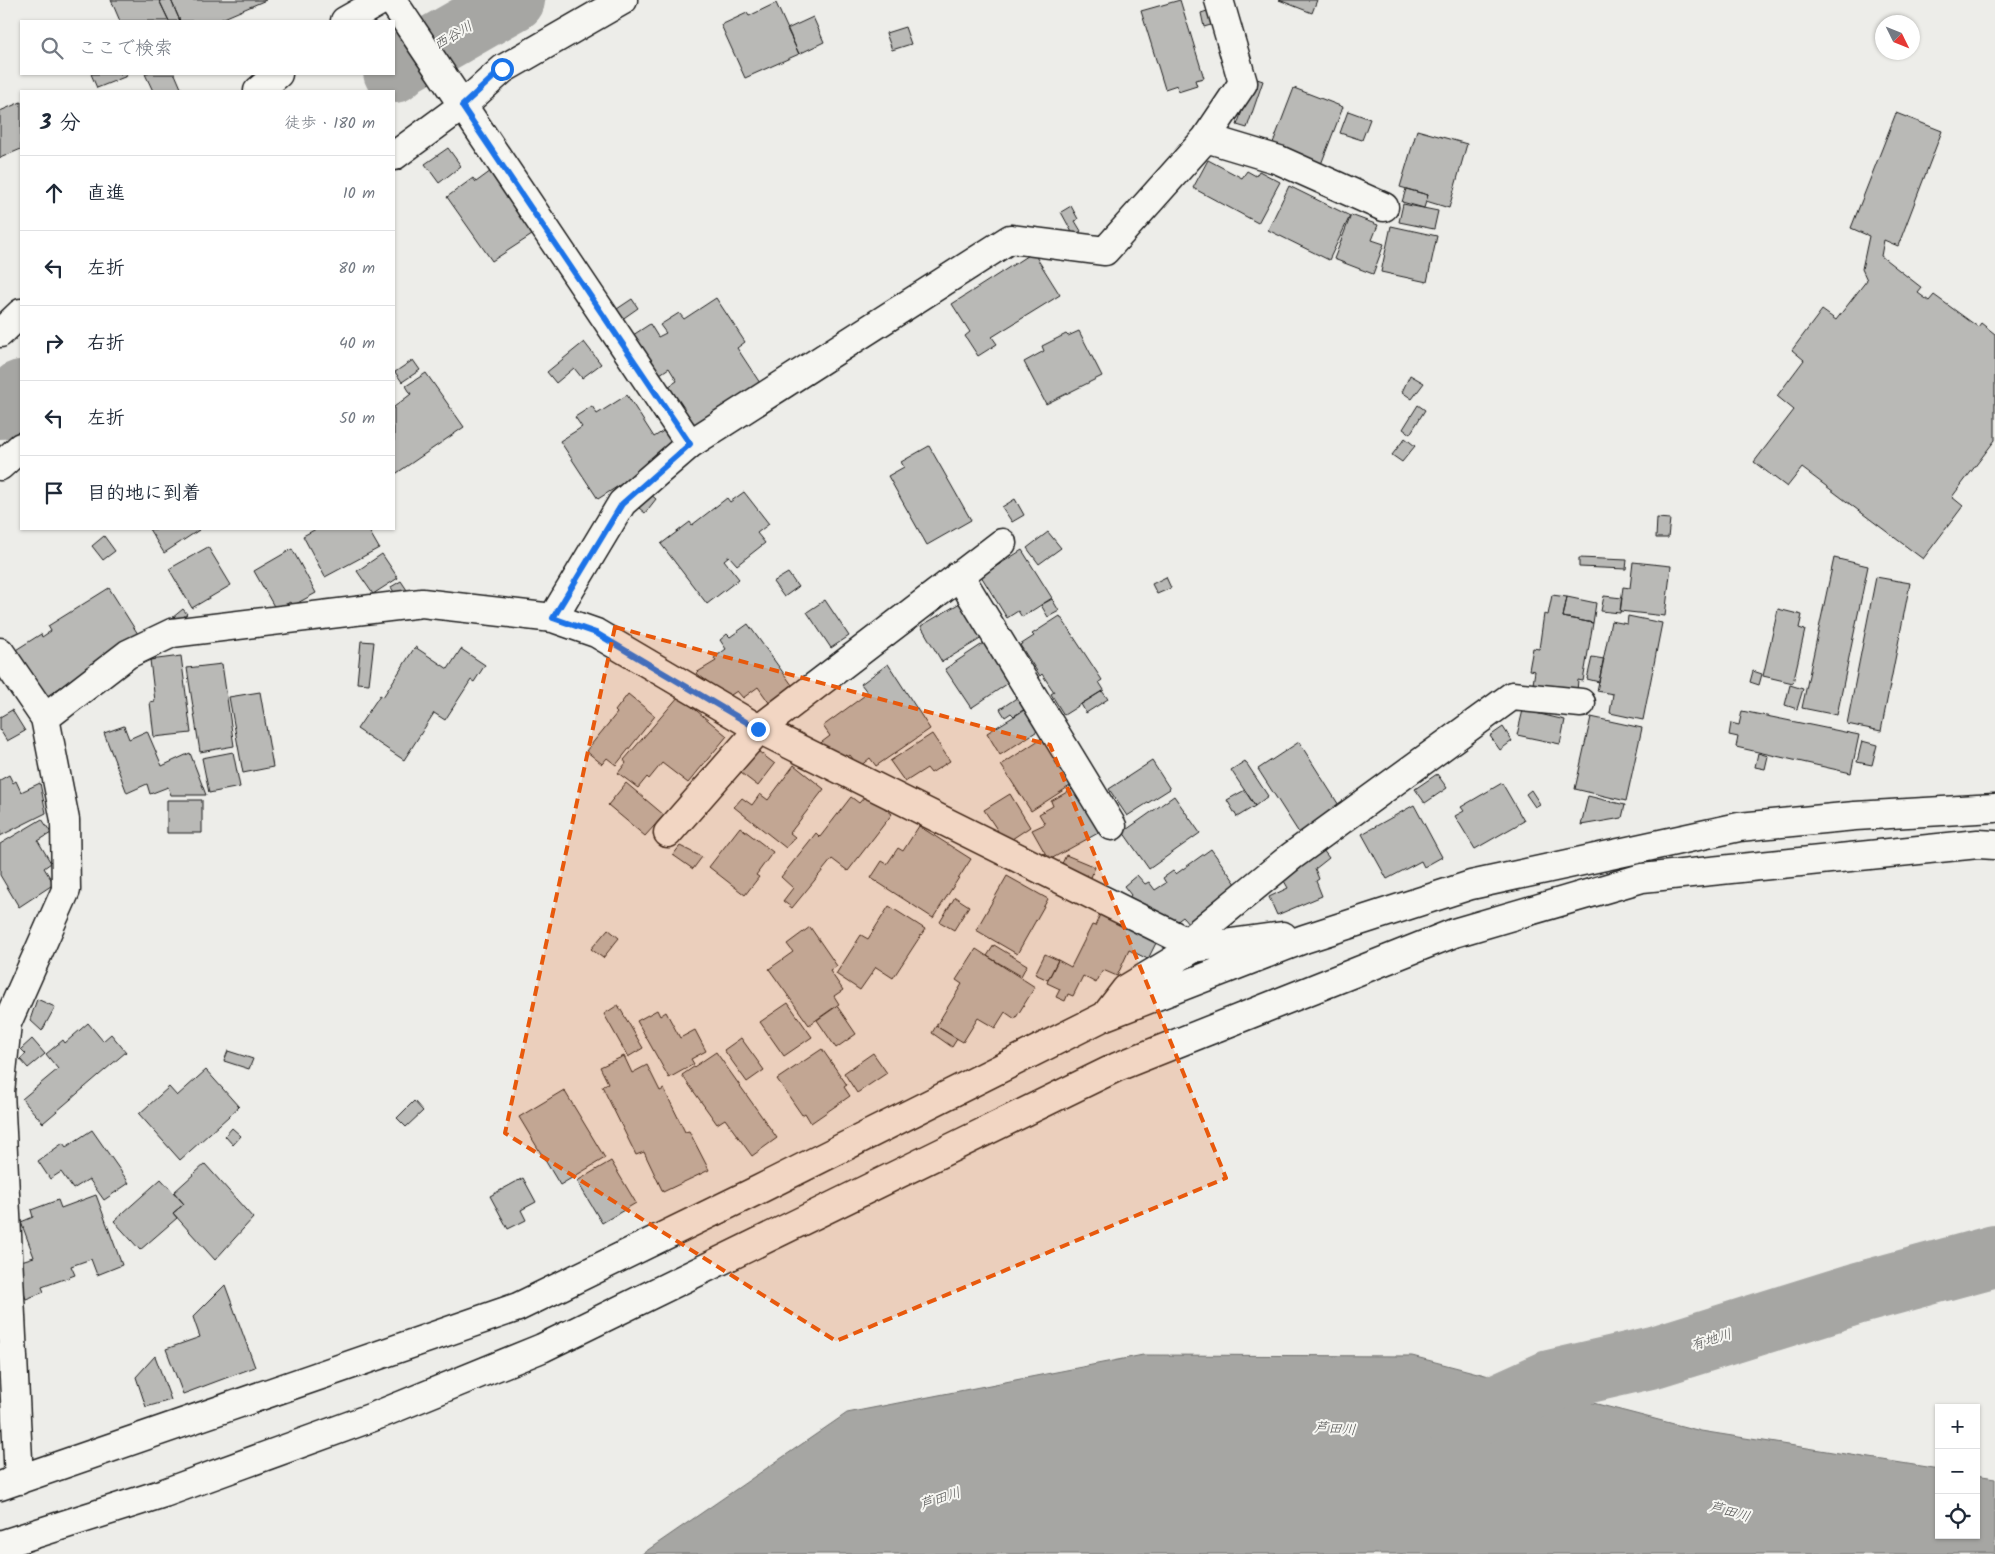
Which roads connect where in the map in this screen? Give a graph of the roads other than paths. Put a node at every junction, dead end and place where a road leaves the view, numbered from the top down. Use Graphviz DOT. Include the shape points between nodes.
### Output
graph roads {
  1 [pos="382,0"];
  2 [pos="392,0"];
  3 [pos="623,0"];
  4 [pos="1220,0"];
  5 [pos="349,12"];
  6 [pos="277,75"];
  7 [pos="259,90"];
  8 [pos="462,106"];
  9 [pos="1206,138"];
  10 [pos="395,155"];
  11 [pos="1384,207"];
  12 [pos="20,314"];
  13 [pos="0,333"];
  14 [pos="690,444"];
  15 [pos="20,448"];
  16 [pos="0,466"];
  17 [pos="1002,543"];
  18 [pos="959,575"];
  19 [pos="553,618"];
  20 [pos="0,652"];
  21 [pos="1581,703"];
  22 [pos="45,718"];
  23 [pos="758,729"];
  24 [pos="1995,808"];
  25 [pos="1112,826"];
  26 [pos="668,833"];
  27 [pos="1995,845"];
  28 [pos="1304,939"];
  29 [pos="1191,945"];
  30 [pos="1105,1016"];
  31 [pos="9,1483"];
  32 [pos="0,1544"];
  1 -- 5 [label="street"];
  2 -- 8 [label="street"];
  3 -- 8 [label="street" via="502,69"];
  4 -- 9 [label="street" via="1243,83"];
  6 -- 7 [label="street"];
  8 -- 10 [label="street"];
  8 -- 14 [label="street"];
  9 -- 11 [label="street" via="1279,160"];
  9 -- 14 [label="street" via="1105,250 1010,239"];
  12 -- 13 [label="street"];
  14 -- 19 [label="street" via="622,504"];
  15 -- 16 [label="street"];
  17 -- 18 [label="street"];
  18 -- 23 [label="street"];
  18 -- 25 [label="street"];
  19 -- 22 [label="street" via="422,604 172,633 128,654"];
  19 -- 23 [label="street" via="596,633"];
  20 -- 22 [label="street"];
  21 -- 29 [label="street" via="1512,696 1292,856"];
  22 -- 31 [label="street" via="66,820 66,890 7,1023 0,1092"];
  23 -- 26 [label="street"];
  23 -- 29 [label="street"];
  24 -- 28 [label="street" via="1739,827 1471,885"];
  27 -- 32 [label="street" via="1978,844 1642,878 1454,933 1117,1067 542,1348 373,1418 164,1493"];
  28 -- 29 [label="street" via="1294,934"];
  28 -- 30 [label="street"];
  29 -- 30 [label="street" via="1126,988"];
  30 -- 31 [label="street" via="518,1307"];
}
